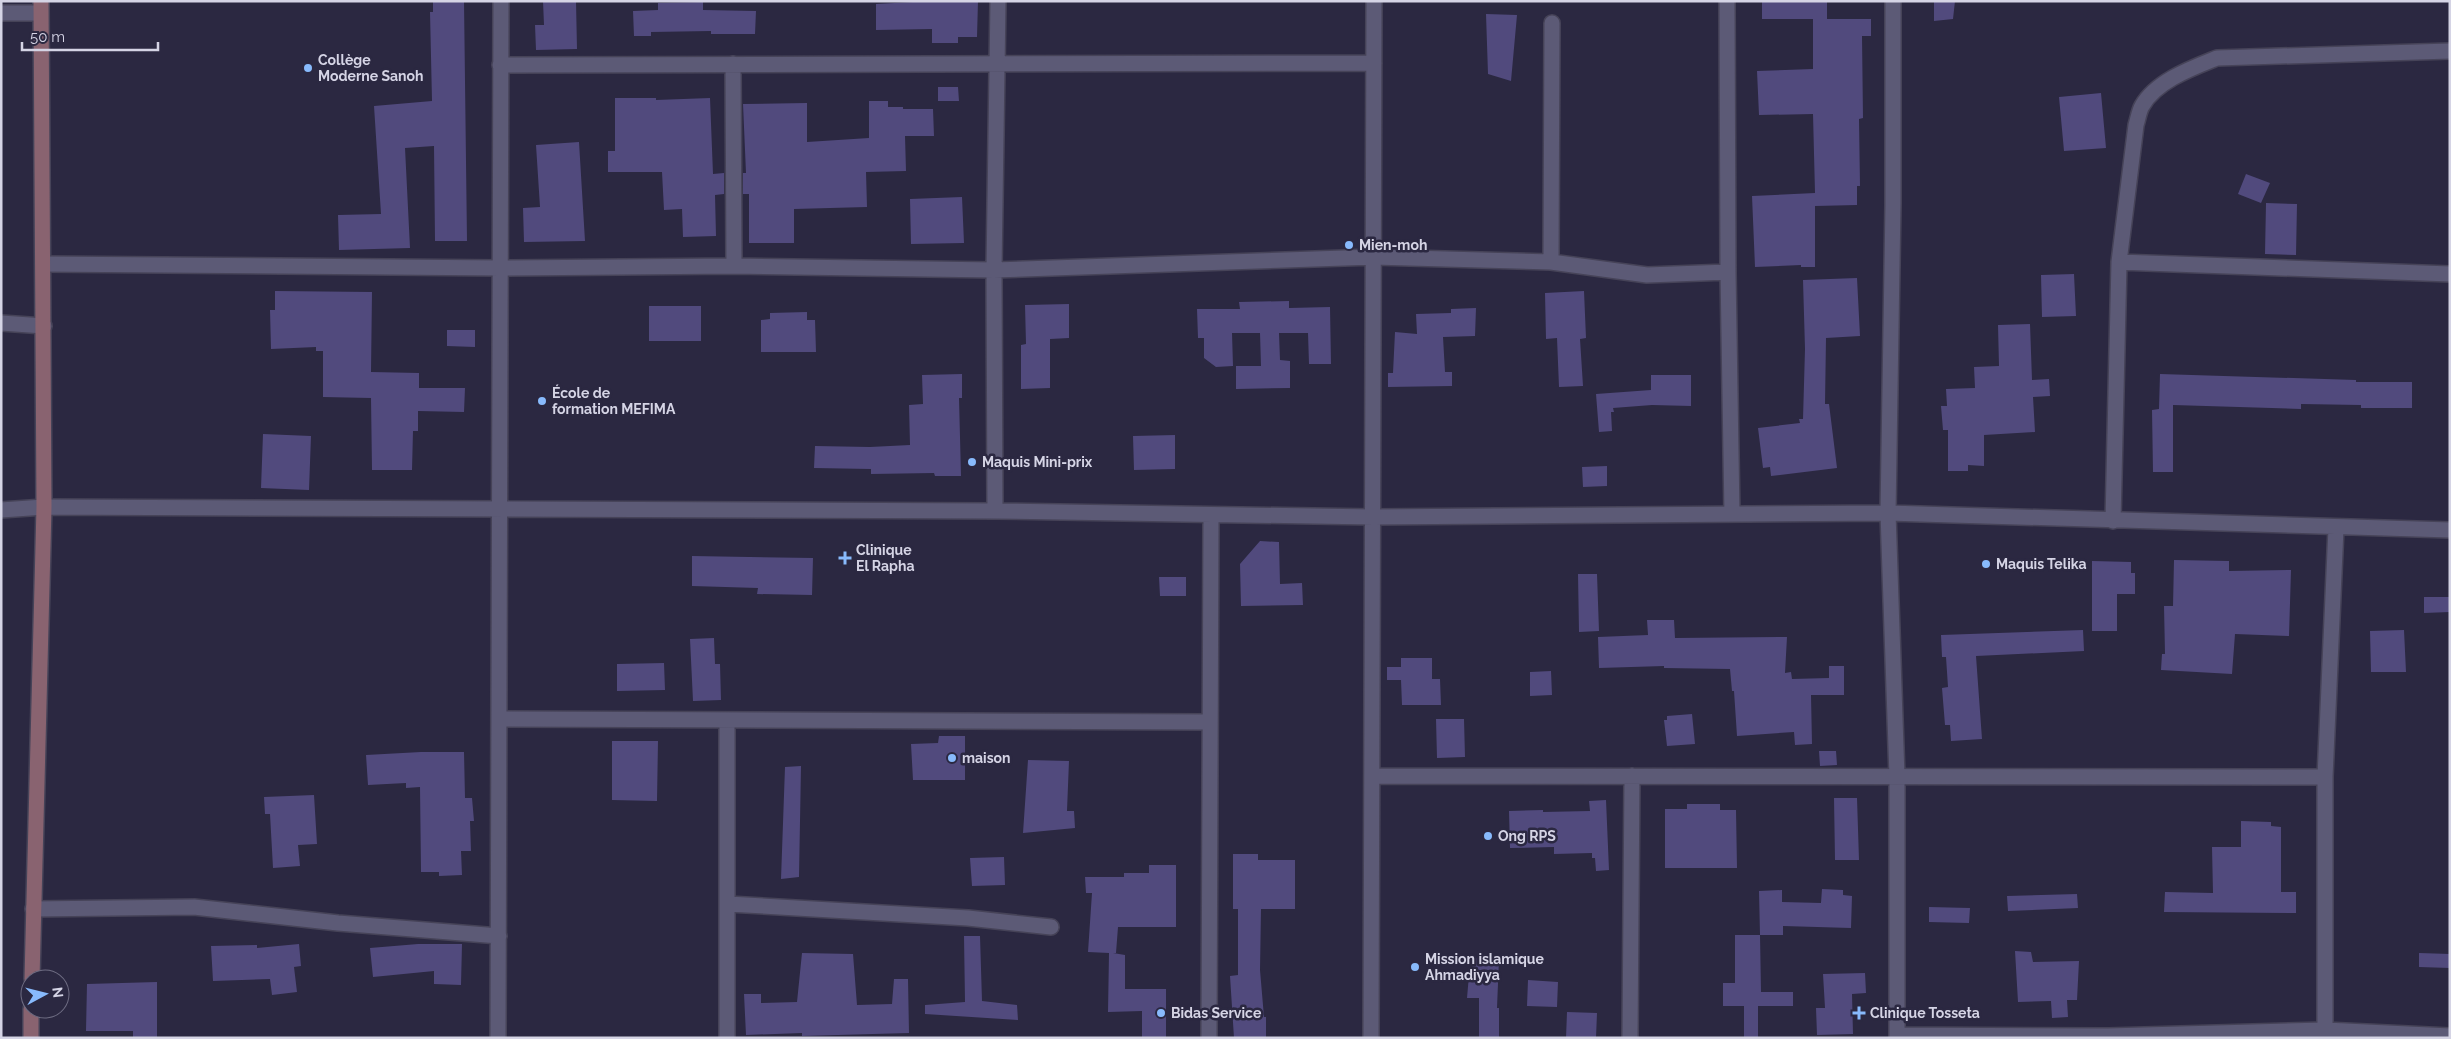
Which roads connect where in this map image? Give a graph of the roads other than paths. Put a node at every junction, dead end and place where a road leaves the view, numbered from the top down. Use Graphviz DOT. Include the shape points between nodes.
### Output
graph roads {
  1 [pos="501,1"];
  2 [pos="998,1"];
  3 [pos="1374,1"];
  4 [pos="1727,1"];
  5 [pos="1893,1"];
  6 [pos="40,7"];
  7 [pos="1,13"];
  8 [pos="1552,23"];
  9 [pos="2450,51"];
  10 [pos="1374,63"];
  11 [pos="500,64"];
  12 [pos="733,64"];
  13 [pos="997,65"];
  14 [pos="1374,257"];
  15 [pos="1552,262"];
  16 [pos="2118,262"];
  17 [pos="44,264"];
  18 [pos="734,266"];
  19 [pos="500,268"];
  20 [pos="994,270"];
  21 [pos="1728,272"];
  22 [pos="2450,274"];
  23 [pos="1,323"];
  24 [pos="44,326"];
  25 [pos="44,507"];
  26 [pos="1,510"];
  27 [pos="500,510"];
  28 [pos="995,511"];
  29 [pos="1888,512"];
  30 [pos="1732,514"];
  31 [pos="1211,516"];
  32 [pos="1373,517"];
  33 [pos="2114,521"];
  34 [pos="2336,528"];
  35 [pos="2450,530"];
  36 [pos="499,719"];
  37 [pos="727,720"];
  38 [pos="1210,722"];
  39 [pos="1372,776"];
  40 [pos="1632,776"];
  41 [pos="1897,777"];
  42 [pos="2325,777"];
  43 [pos="728,904"];
  44 [pos="33,909"];
  45 [pos="1051,927"];
  46 [pos="499,936"];
  47 [pos="32,969"];
  48 [pos="31,1019"];
  49 [pos="2325,1030"];
  50 [pos="1897,1036"];
  51 [pos="2450,1036"];
  52 [pos="2108,1037"];
  53 [pos="31,1038"];
  54 [pos="498,1038"];
  55 [pos="727,1038"];
  56 [pos="1209,1038"];
  57 [pos="1372,1038"];
  58 [pos="1630,1038"];
  1 -- 11 [label="street"];
  2 -- 13 [label="street"];
  3 -- 10 [label="street"];
  4 -- 21 [label="street"];
  5 -- 29 [label="street"];
  6 -- 7 [label="street"];
  6 -- 17 [label="street"];
  8 -- 15 [label="street"];
  9 -- 16 [label="street" via="2217,58 2159,87 2142,106 2136,125"];
  10 -- 13 [label="street"];
  10 -- 14 [label="street"];
  11 -- 12 [label="street"];
  11 -- 19 [label="street"];
  12 -- 13 [label="street"];
  12 -- 18 [label="street"];
  13 -- 20 [label="street"];
  14 -- 15 [label="street"];
  14 -- 20 [label="street"];
  14 -- 32 [label="street"];
  15 -- 21 [label="street" via="1646,275"];
  16 -- 22 [label="street"];
  16 -- 33 [label="street"];
  17 -- 19 [label="street"];
  17 -- 24 [label="street"];
  18 -- 19 [label="street"];
  18 -- 20 [label="street"];
  19 -- 27 [label="street"];
  20 -- 28 [label="street"];
  21 -- 30 [label="street"];
  23 -- 24 [label="street"];
  24 -- 25 [label="street"];
  25 -- 26 [label="street"];
  25 -- 27 [label="street"];
  25 -- 44 [label="street"];
  27 -- 28 [label="street"];
  27 -- 36 [label="street"];
  28 -- 31 [label="street"];
  29 -- 30 [label="street"];
  29 -- 33 [label="street"];
  29 -- 41 [label="street"];
  30 -- 32 [label="street"];
  31 -- 32 [label="street"];
  31 -- 38 [label="street"];
  32 -- 39 [label="street"];
  33 -- 34 [label="street"];
  34 -- 35 [label="street"];
  34 -- 42 [label="street"];
  36 -- 37 [label="street"];
  36 -- 46 [label="street"];
  37 -- 38 [label="street"];
  37 -- 43 [label="street"];
  38 -- 56 [label="street"];
  39 -- 40 [label="street"];
  39 -- 57 [label="street"];
  40 -- 41 [label="street"];
  40 -- 58 [label="street"];
  41 -- 42 [label="street"];
  41 -- 50 [label="street"];
  42 -- 49 [label="street"];
  43 -- 45 [label="street" via="968,918"];
  43 -- 55 [label="street"];
  44 -- 46 [label="street" via="194,907"];
  44 -- 47 [label="street"];
  46 -- 54 [label="street"];
  48 -- 53 [label="street"];
  49 -- 51 [label="street"];
  49 -- 52 [label="street"];
  50 -- 52 [label="street"];
}
